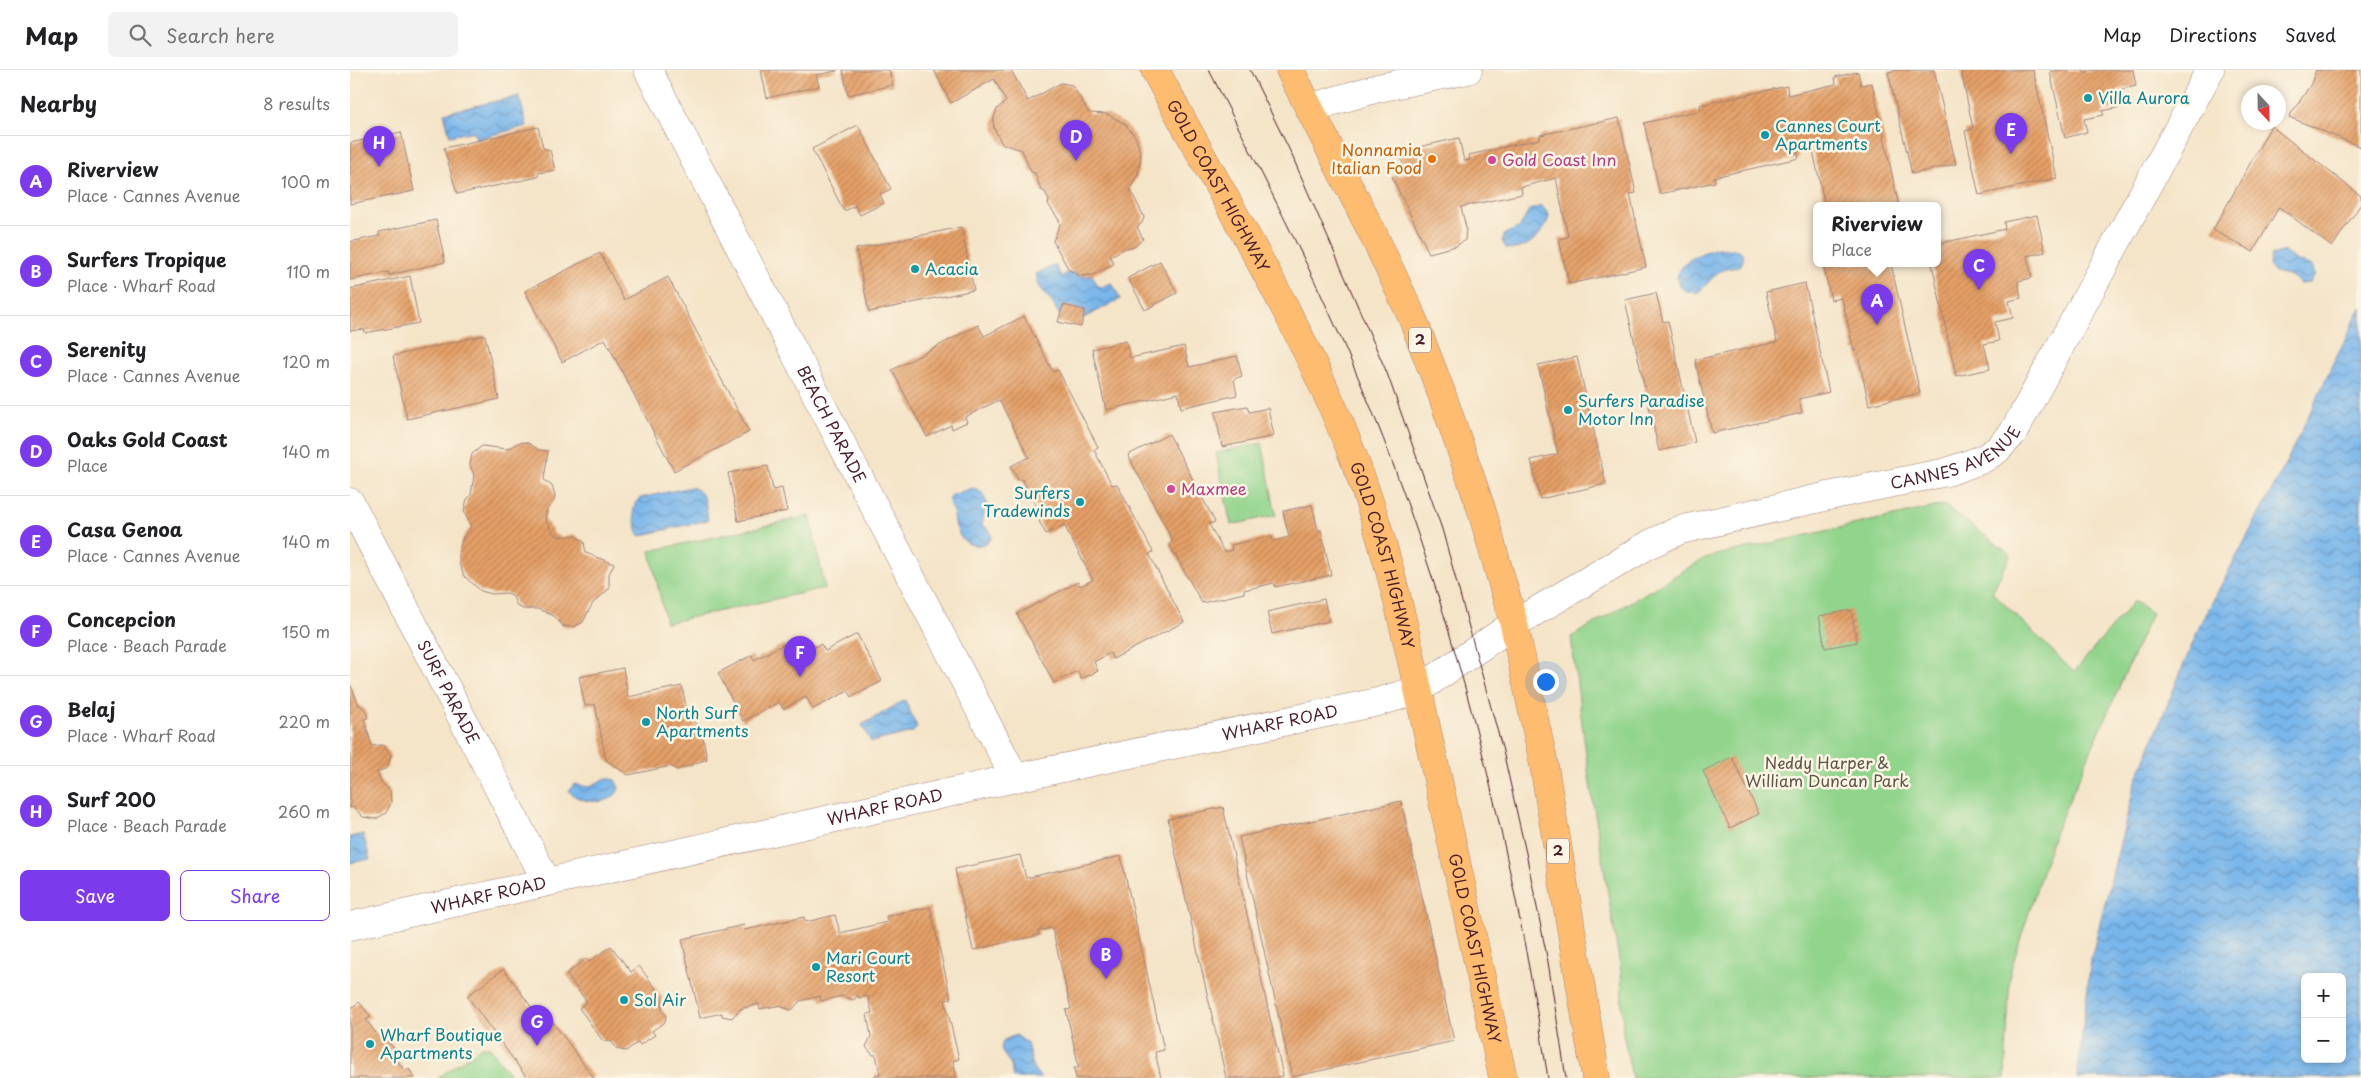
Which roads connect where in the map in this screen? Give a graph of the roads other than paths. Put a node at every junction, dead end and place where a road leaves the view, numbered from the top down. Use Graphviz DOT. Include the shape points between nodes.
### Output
graph roads {
  1 [pos="648,70"];
  2 [pos="1155,70"];
  3 [pos="1290,70"];
  4 [pos="1468,70"];
  5 [pos="2210,70"];
  6 [pos="1310,108"];
  7 [pos="350,502"];
  8 [pos="1514,624"];
  9 [pos="1418,690"];
  10 [pos="1015,778"];
  11 [pos="547,882"];
  12 [pos="350,926"];
  13 [pos="1503,1078"];
  14 [pos="1596,1078"];
  1 -- 10 [label="street, BEACH PARADE"];
  2 -- 9 [label="highway, GOLD COAST HIGHWAY" via="1297,331 1328,395 1355,460 1380,534"];
  3 -- 6 [label="highway, 2"];
  4 -- 6 [label="street" via="1378,88"];
  5 -- 8 [label="street, CANNES AVENUE" via="2013,433 1997,450 1976,462 1947,472 1680,530 1650,544"];
  6 -- 8 [label="highway, 2" via="1408,309 1441,392 1481,508"];
  7 -- 11 [label="street, SURF PARADE"];
  8 -- 9 [label="street, CANNES AVENUE"];
  8 -- 14 [label="highway, 2" via="1543,760"];
  9 -- 10 [label="street, WHARF ROAD" via="1358,708"];
  9 -- 13 [label="highway, GOLD COAST HIGHWAY"];
  10 -- 11 [label="street, WHARF ROAD"];
  11 -- 12 [label="street, WHARF ROAD"];
}
